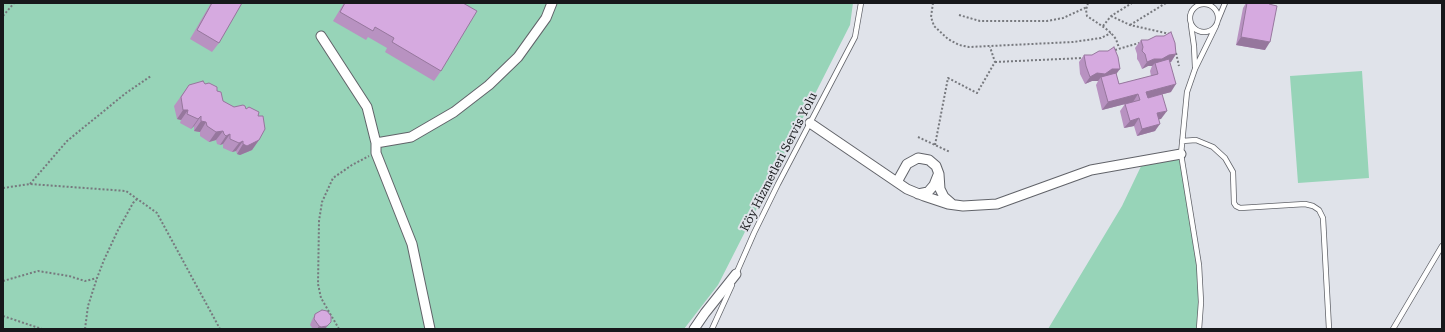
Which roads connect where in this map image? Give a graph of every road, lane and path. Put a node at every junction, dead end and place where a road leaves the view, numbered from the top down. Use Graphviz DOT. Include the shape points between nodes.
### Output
graph roads {
  1 [pos="14,3"];
  2 [pos="552,3"];
  3 [pos="861,3"];
  4 [pos="933,3"];
  5 [pos="1088,3"];
  6 [pos="1132,3"];
  7 [pos="1166,3"];
  8 [pos="1225,3"];
  9 [pos="1202,4"];
  10 [pos="1086,7"];
  11 [pos="959,15"];
  12 [pos="3,16"];
  13 [pos="1112,16"];
  14 [pos="1190,21"];
  15 [pos="1216,24"];
  16 [pos="1130,25"];
  17 [pos="1103,26"];
  18 [pos="1111,33"];
  19 [pos="321,36"];
  20 [pos="1164,36"];
  21 [pos="1142,42"];
  22 [pos="990,47"];
  23 [pos="1174,47"];
  24 [pos="1119,48"];
  25 [pos="1112,51"];
  26 [pos="1086,57"];
  27 [pos="994,62"];
  28 [pos="1179,66"];
  29 [pos="1196,68"];
  30 [pos="151,76"];
  31 [pos="810,123"];
  32 [pos="918,137"];
  33 [pos="1182,141"];
  34 [pos="376,143"];
  35 [pos="935,145"];
  36 [pos="950,152"];
  37 [pos="376,153"];
  38 [pos="1181,154"];
  39 [pos="939,174"];
  40 [pos="897,182"];
  41 [pos="30,184"];
  42 [pos="3,188"];
  43 [pos="918,194"];
  44 [pos="137,199"];
  45 [pos="952,204"];
  46 [pos="1442,246"];
  47 [pos="736,274"];
  48 [pos="97,278"];
  49 [pos="3,281"];
  50 [pos="3,316"];
  51 [pos="42,329"];
  52 [pos="85,329"];
  53 [pos="220,329"];
  54 [pos="339,329"];
  55 [pos="430,329"];
  56 [pos="694,329"];
  57 [pos="712,329"];
  58 [pos="1199,329"];
  59 [pos="1329,329"];
  60 [pos="1392,329"];
  1 -- 12 [label="path"];
  2 -- 34 [label="street" via="546,18 518,57 490,85 454,112 411,137"];
  3 -- 31 [label="lane, Köy Hizmetleri Servis Yolu" via="855,37"];
  4 -- 22 [label="path" via="934,26 948,39 969,47"];
  5 -- 10 [label="path"];
  6 -- 13 [label="path"];
  7 -- 16 [label="path"];
  8 -- 15 [label="lane"];
  9 -- 14 [label="lane" via="1194,9"];
  9 -- 15 [label="lane" via="1214,9 1218,17"];
  10 -- 11 [label="path" via="1063,18 1046,21 980,21"];
  10 -- 17 [label="path" via="1087,16"];
  13 -- 16 [label="path"];
  13 -- 17 [label="path"];
  14 -- 15 [label="lane" via="1195,29 1204,32"];
  14 -- 29 [label="lane"];
  15 -- 29 [label="lane"];
  16 -- 20 [label="path" via="1171,34"];
  17 -- 18 [label="path"];
  18 -- 22 [label="path" via="1101,38 1073,42"];
  18 -- 24 [label="path"];
  19 -- 34 [label="street" via="367,107"];
  21 -- 24 [label="path"];
  22 -- 27 [label="path"];
  23 -- 28 [label="path"];
  24 -- 25 [label="path"];
  26 -- 27 [label="path"];
  27 -- 35 [label="path" via="977,92 948,78"];
  29 -- 33 [label="lane" via="1187,92"];
  30 -- 41 [label="path" via="67,141"];
  31 -- 40 [label="street"];
  31 -- 47 [label="lane, Köy Hizmetleri Servis Yolu"];
  32 -- 35 [label="path"];
  33 -- 38 [label="lane"];
  33 -- 59 [label="lane" via="1196,140 1213,147 1225,158 1233,172 1236,206 1240,208 1305,204 1319,210 1323,218"];
  34 -- 37 [label="street"];
  35 -- 36 [label="path"];
  37 -- 54 [label="path" via="333,178 322,202 319,221 318,284 322,298"];
  37 -- 55 [label="street" via="412,244"];
  38 -- 45 [label="street" via="1091,170 997,204"];
  38 -- 58 [label="lane" via="1199,265"];
  39 -- 40 [label="street" via="936,166 929,160 918,158 907,164"];
  39 -- 43 [label="street" via="928,192"];
  39 -- 45 [label="street" via="940,189"];
  40 -- 43 [label="street"];
  41 -- 42 [label="path"];
  41 -- 44 [label="path" via="126,191"];
  43 -- 45 [label="street"];
  44 -- 48 [label="path" via="118,230"];
  44 -- 53 [label="path" via="157,213"];
  46 -- 60 [label="lane"];
  47 -- 56 [label="street"];
  47 -- 57 [label="lane, Köy Hizmetleri Servis Yolu"];
  48 -- 49 [label="path" via="85,281 38,271"];
  48 -- 52 [label="path" via="88,306"];
  50 -- 51 [label="path"];
}
